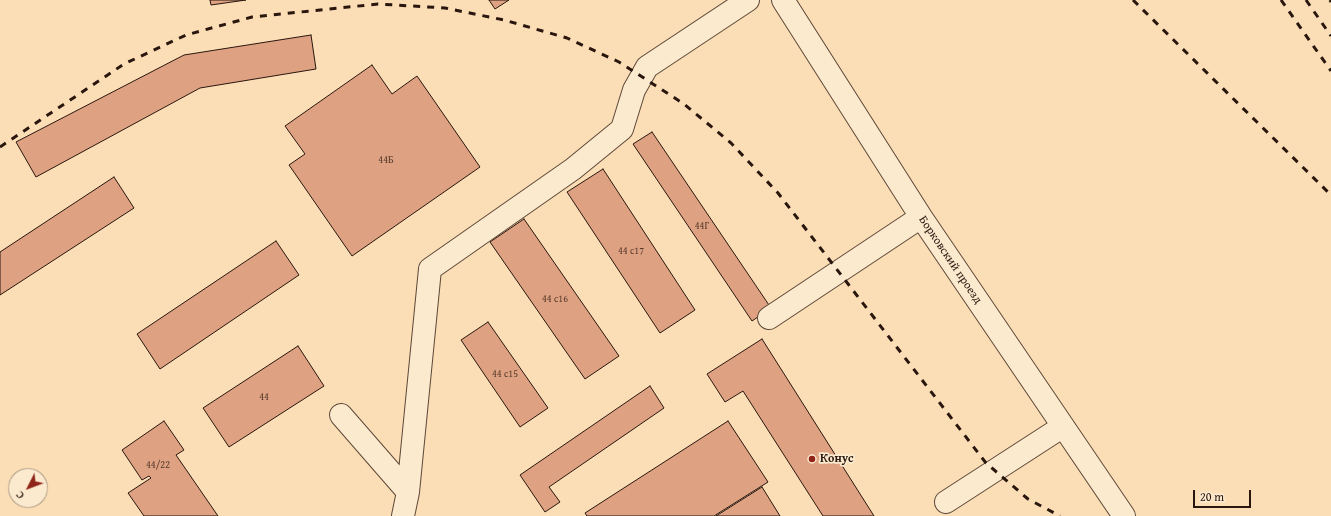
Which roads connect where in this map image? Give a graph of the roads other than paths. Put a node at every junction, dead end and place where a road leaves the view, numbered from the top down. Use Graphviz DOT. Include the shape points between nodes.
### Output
graph roads {
  1 [pos="748,0"];
  2 [pos="783,0"];
  3 [pos="921,217"];
  4 [pos="769,318"];
  5 [pos="341,415"];
  6 [pos="1062,426"];
  7 [pos="408,492"];
  8 [pos="946,502"];
  9 [pos="403,516"];
  10 [pos="1124,516"];
  1 -- 7 [label="street" via="647,67 634,90 622,129 573,170 430,269"];
  2 -- 3 [label="street, Борковский проезд"];
  3 -- 4 [label="street"];
  3 -- 6 [label="street, Борковский проезд"];
  5 -- 7 [label="street"];
  6 -- 8 [label="street"];
  6 -- 10 [label="street, Борковский проезд"];
  7 -- 9 [label="street"];
}
